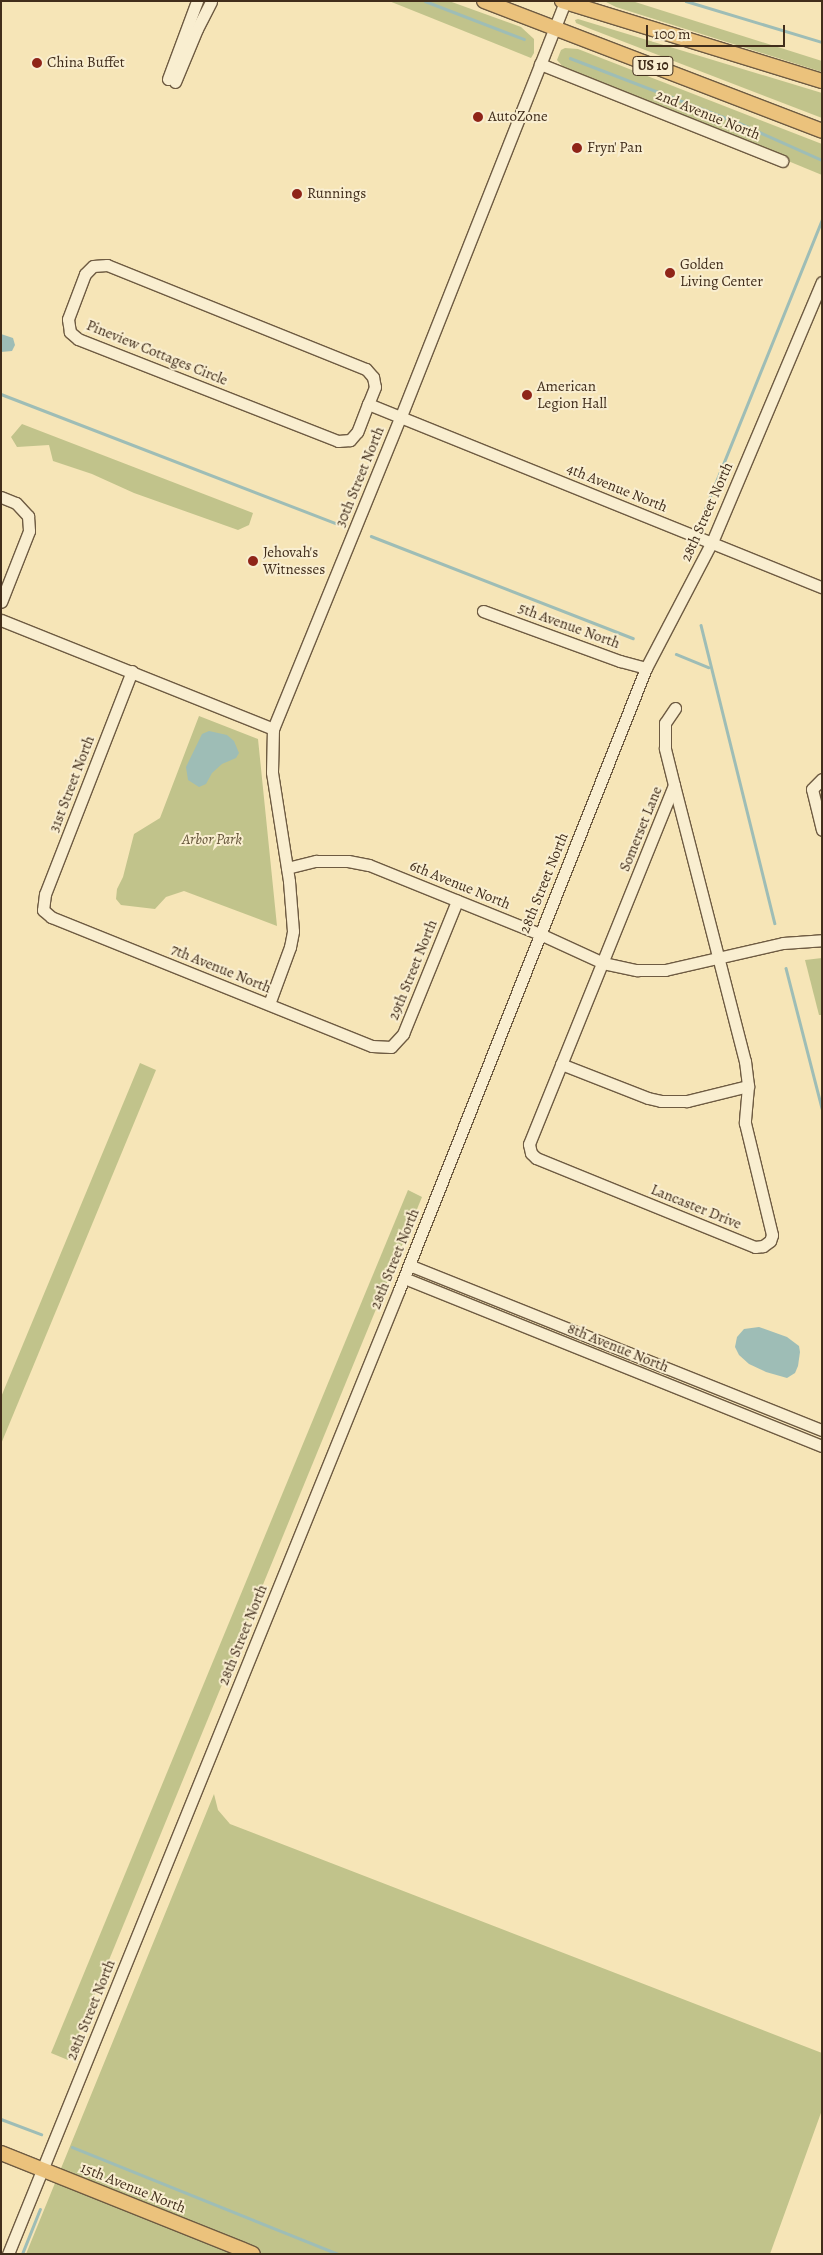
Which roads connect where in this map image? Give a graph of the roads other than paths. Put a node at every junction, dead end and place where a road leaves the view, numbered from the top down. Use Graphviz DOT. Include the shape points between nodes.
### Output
graph roads {
  1 [pos="197,1"];
  2 [pos="211,1"];
  3 [pos="484,1"];
  4 [pos="564,1"];
  5 [pos="554,29"];
  6 [pos="540,64"];
  7 [pos="822,81"];
  8 [pos="822,131"];
  9 [pos="782,161"];
  10 [pos="822,282"];
  11 [pos="368,404"];
  12 [pos="401,416"];
  13 [pos="1,498"];
  14 [pos="712,542"];
  15 [pos="822,586"];
  16 [pos="1,602"];
  17 [pos="483,611"];
  18 [pos="1,620"];
  19 [pos="646,668"];
  20 [pos="132,671"];
  21 [pos="675,708"];
  22 [pos="273,729"];
  23 [pos="822,779"];
  24 [pos="674,785"];
  25 [pos="822,830"];
  26 [pos="287,868"];
  27 [pos="457,901"];
  28 [pos="44,910"];
  29 [pos="540,934"];
  30 [pos="822,940"];
  31 [pos="720,957"];
  32 [pos="603,963"];
  33 [pos="269,1004"];
  34 [pos="390,1047"];
  35 [pos="561,1064"];
  36 [pos="748,1086"];
  37 [pos="409,1265"];
  38 [pos="404,1278"];
  39 [pos="822,1430"];
  40 [pos="822,1446"];
  41 [pos="1,2153"];
  42 [pos="43,2169"];
  43 [pos="8,2254"];
  44 [pos="253,2254"];
  1 -- 2 [label="street" via="172,81"];
  3 -- 5 [label="main road, US 10"];
  4 -- 5 [label="street, 30th Street North"];
  4 -- 7 [label="main road, US 10"];
  5 -- 6 [label="street, 30th Street North"];
  5 -- 8 [label="main road, US 10"];
  6 -- 9 [label="street, 2nd Avenue North"];
  6 -- 12 [label="street, 30th Street North"];
  10 -- 14 [label="street, 28th Street North"];
  11 -- 11 [label="street, Pineview Cottages Circle" via="358,432 350,440 338,441 78,339 70,332 68,319 85,274 94,266 107,265 366,369 373,377 375,387"];
  11 -- 12 [label="street"];
  12 -- 14 [label="street, 4th Avenue North"];
  12 -- 22 [label="street, 30th Street North"];
  13 -- 16 [label="street" via="16,503 28,516 29,531"];
  14 -- 15 [label="street, 4th Avenue North"];
  14 -- 19 [label="street, 28th Street North"];
  17 -- 19 [label="street, 5th Avenue North"];
  18 -- 20 [label="street"];
  19 -- 29 [label="street, 28th Street North"];
  20 -- 22 [label="street"];
  20 -- 28 [label="street, 31st Street North" via="45,894"];
  21 -- 24 [label="street" via="665,723 665,748"];
  22 -- 26 [label="street, 30th Street North" via="272,772"];
  23 -- 25 [label="street" via="812,789"];
  24 -- 31 [label="street, Somerset Lane"];
  24 -- 32 [label="street, Somerset Lane"];
  26 -- 27 [label="street, 6th Avenue North" via="316,861 368,865"];
  26 -- 33 [label="street, 30th Street North" via="293,931"];
  27 -- 29 [label="street, 6th Avenue North"];
  27 -- 34 [label="street, 29th Street North" via="403,1034"];
  28 -- 33 [label="street, 7th Avenue North" via="51,917"];
  29 -- 32 [label="street, 6th Avenue North"];
  29 -- 37 [label="street, 28th Street North"];
  30 -- 31 [label="street, 6th Avenue North" via="783,943"];
  31 -- 32 [label="street, 6th Avenue North" via="665,970 637,970"];
  31 -- 36 [label="street, Lancaster Drive"];
  32 -- 35 [label="street, Lancaster Drive"];
  33 -- 34 [label="street, 7th Avenue North" via="372,1046"];
  35 -- 36 [label="street" via="661,1101 687,1101"];
  35 -- 36 [label="street, Lancaster Drive" via="530,1144 531,1153 536,1158 755,1247 763,1246 772,1235 746,1123"];
  37 -- 38 [label="street, 28th Street North"];
  37 -- 39 [label="street, 8th Avenue North"];
  38 -- 40 [label="street, 8th Avenue North"];
  38 -- 42 [label="street, 28th Street North"];
  41 -- 42 [label="main road, 15th Avenue North"];
  42 -- 43 [label="street, 28th Street North"];
  42 -- 44 [label="main road, 15th Avenue North"];
}
